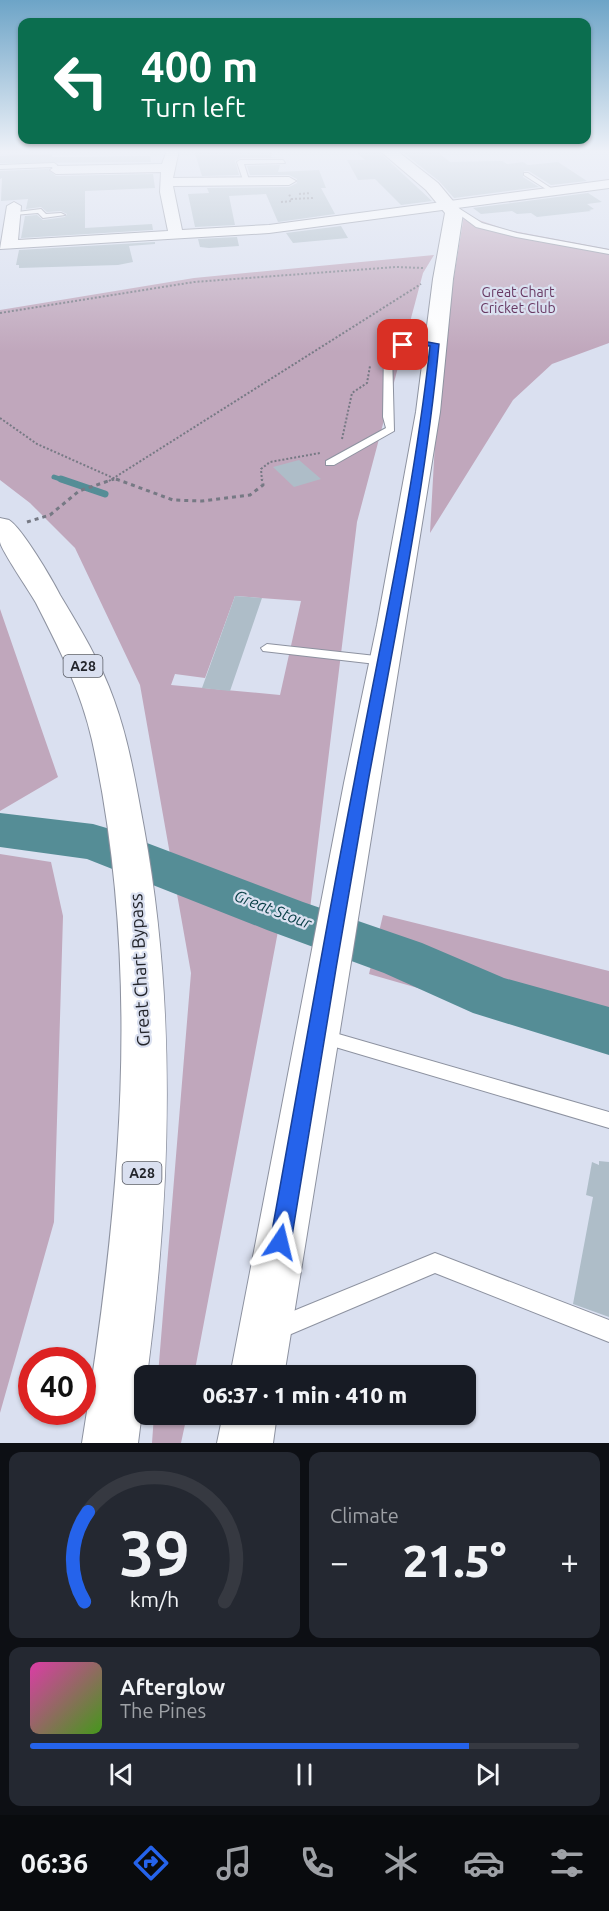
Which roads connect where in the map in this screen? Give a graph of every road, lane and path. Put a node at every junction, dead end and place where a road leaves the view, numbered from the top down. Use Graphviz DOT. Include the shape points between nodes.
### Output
graph roads {
  1 [pos="12,217"];
  2 [pos="173,217"];
  3 [pos="357,217"];
  4 [pos="453,217"];
  5 [pos="468,217"];
  6 [pos="176,234"];
  7 [pos="5,244"];
  8 [pos="609,252"];
  9 [pos="431,282"];
  10 [pos="0,313"];
  11 [pos="435,344"];
  12 [pos="372,359"];
  13 [pos="0,418"];
  14 [pos="341,442"];
  15 [pos="322,453"];
  16 [pos="330,463"];
  17 [pos="115,479"];
  18 [pos="12,525"];
  19 [pos="267,648"];
  20 [pos="385,661"];
  21 [pos="316,1034"];
  22 [pos="609,1120"];
  23 [pos="609,1331"];
  24 [pos="261,1355"];
  25 [pos="248,1425"];
  26 [pos="110,1443"];
  27 [pos="245,1443"];
  1 -- 7 [label="street"];
  2 -- 6 [label="street"];
  3 -- 6 [label="street" via="269,229"];
  4 -- 9 [label="street"];
  5 -- 8 [label="lane" via="479,225 516,235"];
  6 -- 7 [label="street"];
  9 -- 10 [label="path" via="424,268 396,267 194,282"];
  9 -- 11 [label="street"];
  9 -- 17 [label="path"];
  11 -- 16 [label="lane" via="417,342 388,349 391,429"];
  11 -- 20 [label="street" via="428,412"];
  12 -- 14 [label="path" via="367,383 352,393"];
  13 -- 17 [label="path" via="37,444"];
  15 -- 17 [label="path" via="270,462 261,469 263,485 250,495 231,498 172,500"];
  17 -- 18 [label="path" via="79,491 50,515"];
  18 -- 26 [label="street, Great Chart Bypass / A28" via="21,551 93,687 126,823 137,901 144,1037 142,1170"];
  19 -- 20 [label="lane"];
  20 -- 21 [label="street"];
  21 -- 22 [label="lane"];
  21 -- 24 [label="street"];
  23 -- 24 [label="lane" via="435,1263"];
  25 -- 27 [label="street"];
}
